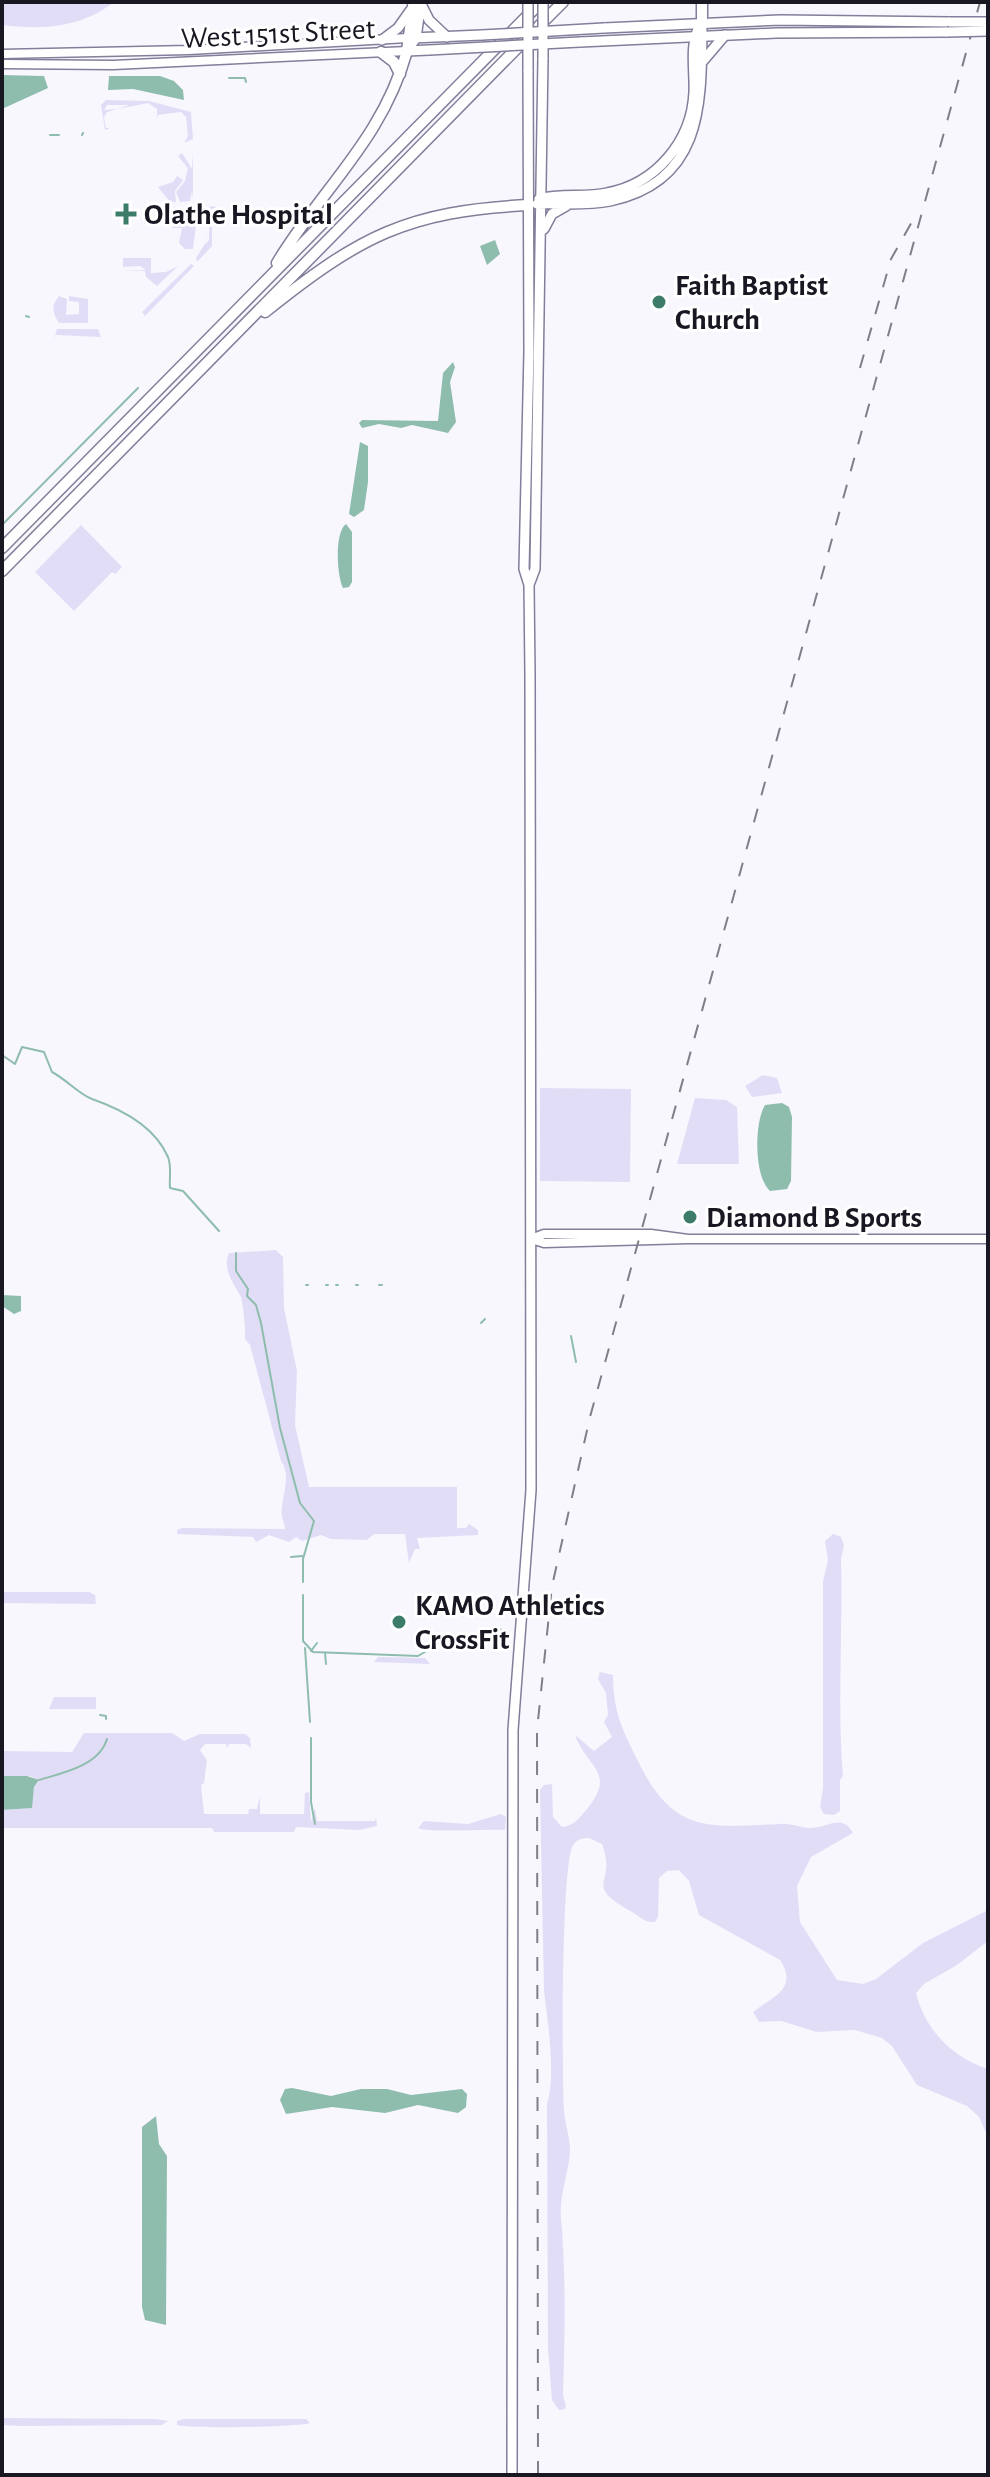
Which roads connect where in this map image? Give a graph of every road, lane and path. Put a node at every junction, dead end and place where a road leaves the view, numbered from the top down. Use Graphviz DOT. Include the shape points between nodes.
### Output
graph roads {
  1 [pos="528,2"];
  2 [pos="542,2"];
  3 [pos="563,2"];
  4 [pos="702,2"];
  5 [pos="417,4"];
  6 [pos="988,22"];
  7 [pos="702,23"];
  8 [pos="949,27"];
  9 [pos="988,31"];
  10 [pos="725,35"];
  11 [pos="698,36"];
  12 [pos="447,37"];
  13 [pos="412,38"];
  14 [pos="382,40"];
  15 [pos="407,51"];
  16 [pos="381,52"];
  17 [pos="2,54"];
  18 [pos="702,62"];
  19 [pos="2,64"];
  20 [pos="400,74"];
  21 [pos="541,176"];
  22 [pos="560,197"];
  23 [pos="542,201"];
  24 [pos="529,205"];
  25 [pos="570,205"];
  26 [pos="541,233"];
  27 [pos="268,278"];
  28 [pos="229,341"];
  29 [pos="2,548"];
  30 [pos="2,571"];
  31 [pos="529,585"];
  32 [pos="531,1239"];
  33 [pos="988,1239"];
  34 [pos="512,2475"];
  1 -- 24 [label="main road, bridge"];
  2 -- 21 [label="main road, bridge"];
  2 -- 27 [label="highway"];
  3 -- 28 [label="highway"];
  4 -- 7 [label="highway"];
  5 -- 12 [label="main road"];
  5 -- 13 [label="main road"];
  5 -- 14 [label="main road"];
  6 -- 8 [label="main road, West 151st Street, bridge"];
  7 -- 8 [label="main road, West 151st Street" via="838,20"];
  7 -- 11 [label="main road"];
  7 -- 12 [label="main road, West 151st Street, bridge"];
  8 -- 9 [label="main road, West 151st Street, bridge"];
  8 -- 10 [label="main road, West 151st Street"];
  10 -- 11 [label="main road, West 151st Street"];
  10 -- 18 [label="main road"];
  11 -- 15 [label="main road, West 151st Street, bridge"];
  11 -- 18 [label="main road"];
  11 -- 22 [label="main road" via="692,109 671,155 629,187"];
  12 -- 13 [label="main road, West 151st Street"];
  13 -- 14 [label="main road, West 151st Street"];
  13 -- 15 [label="main road"];
  14 -- 17 [label="main road, West 151st Street"];
  15 -- 16 [label="main road, West 151st Street"];
  15 -- 20 [label="highway"];
  16 -- 19 [label="main road, West 151st Street" via="113,65"];
  16 -- 20 [label="highway"];
  18 -- 25 [label="main road" via="698,118 673,164 653,183 629,195"];
  20 -- 27 [label="highway" via="379,123"];
  21 -- 22 [label="main road"];
  21 -- 23 [label="main road"];
  22 -- 23 [label="main road"];
  23 -- 24 [label="main road"];
  23 -- 25 [label="main road"];
  23 -- 26 [label="main road"];
  24 -- 28 [label="highway" via="457,210 390,229 300,284"];
  24 -- 31 [label="main road" via="524,569"];
  25 -- 26 [label="main road" via="552,214"];
  26 -- 31 [label="main road" via="535,569"];
  27 -- 29 [label="highway"];
  28 -- 30 [label="highway"];
  31 -- 32 [label="main road"];
  32 -- 33 [label="main road"];
  32 -- 34 [label="main road" via="530,1514 513,1730"];
}
